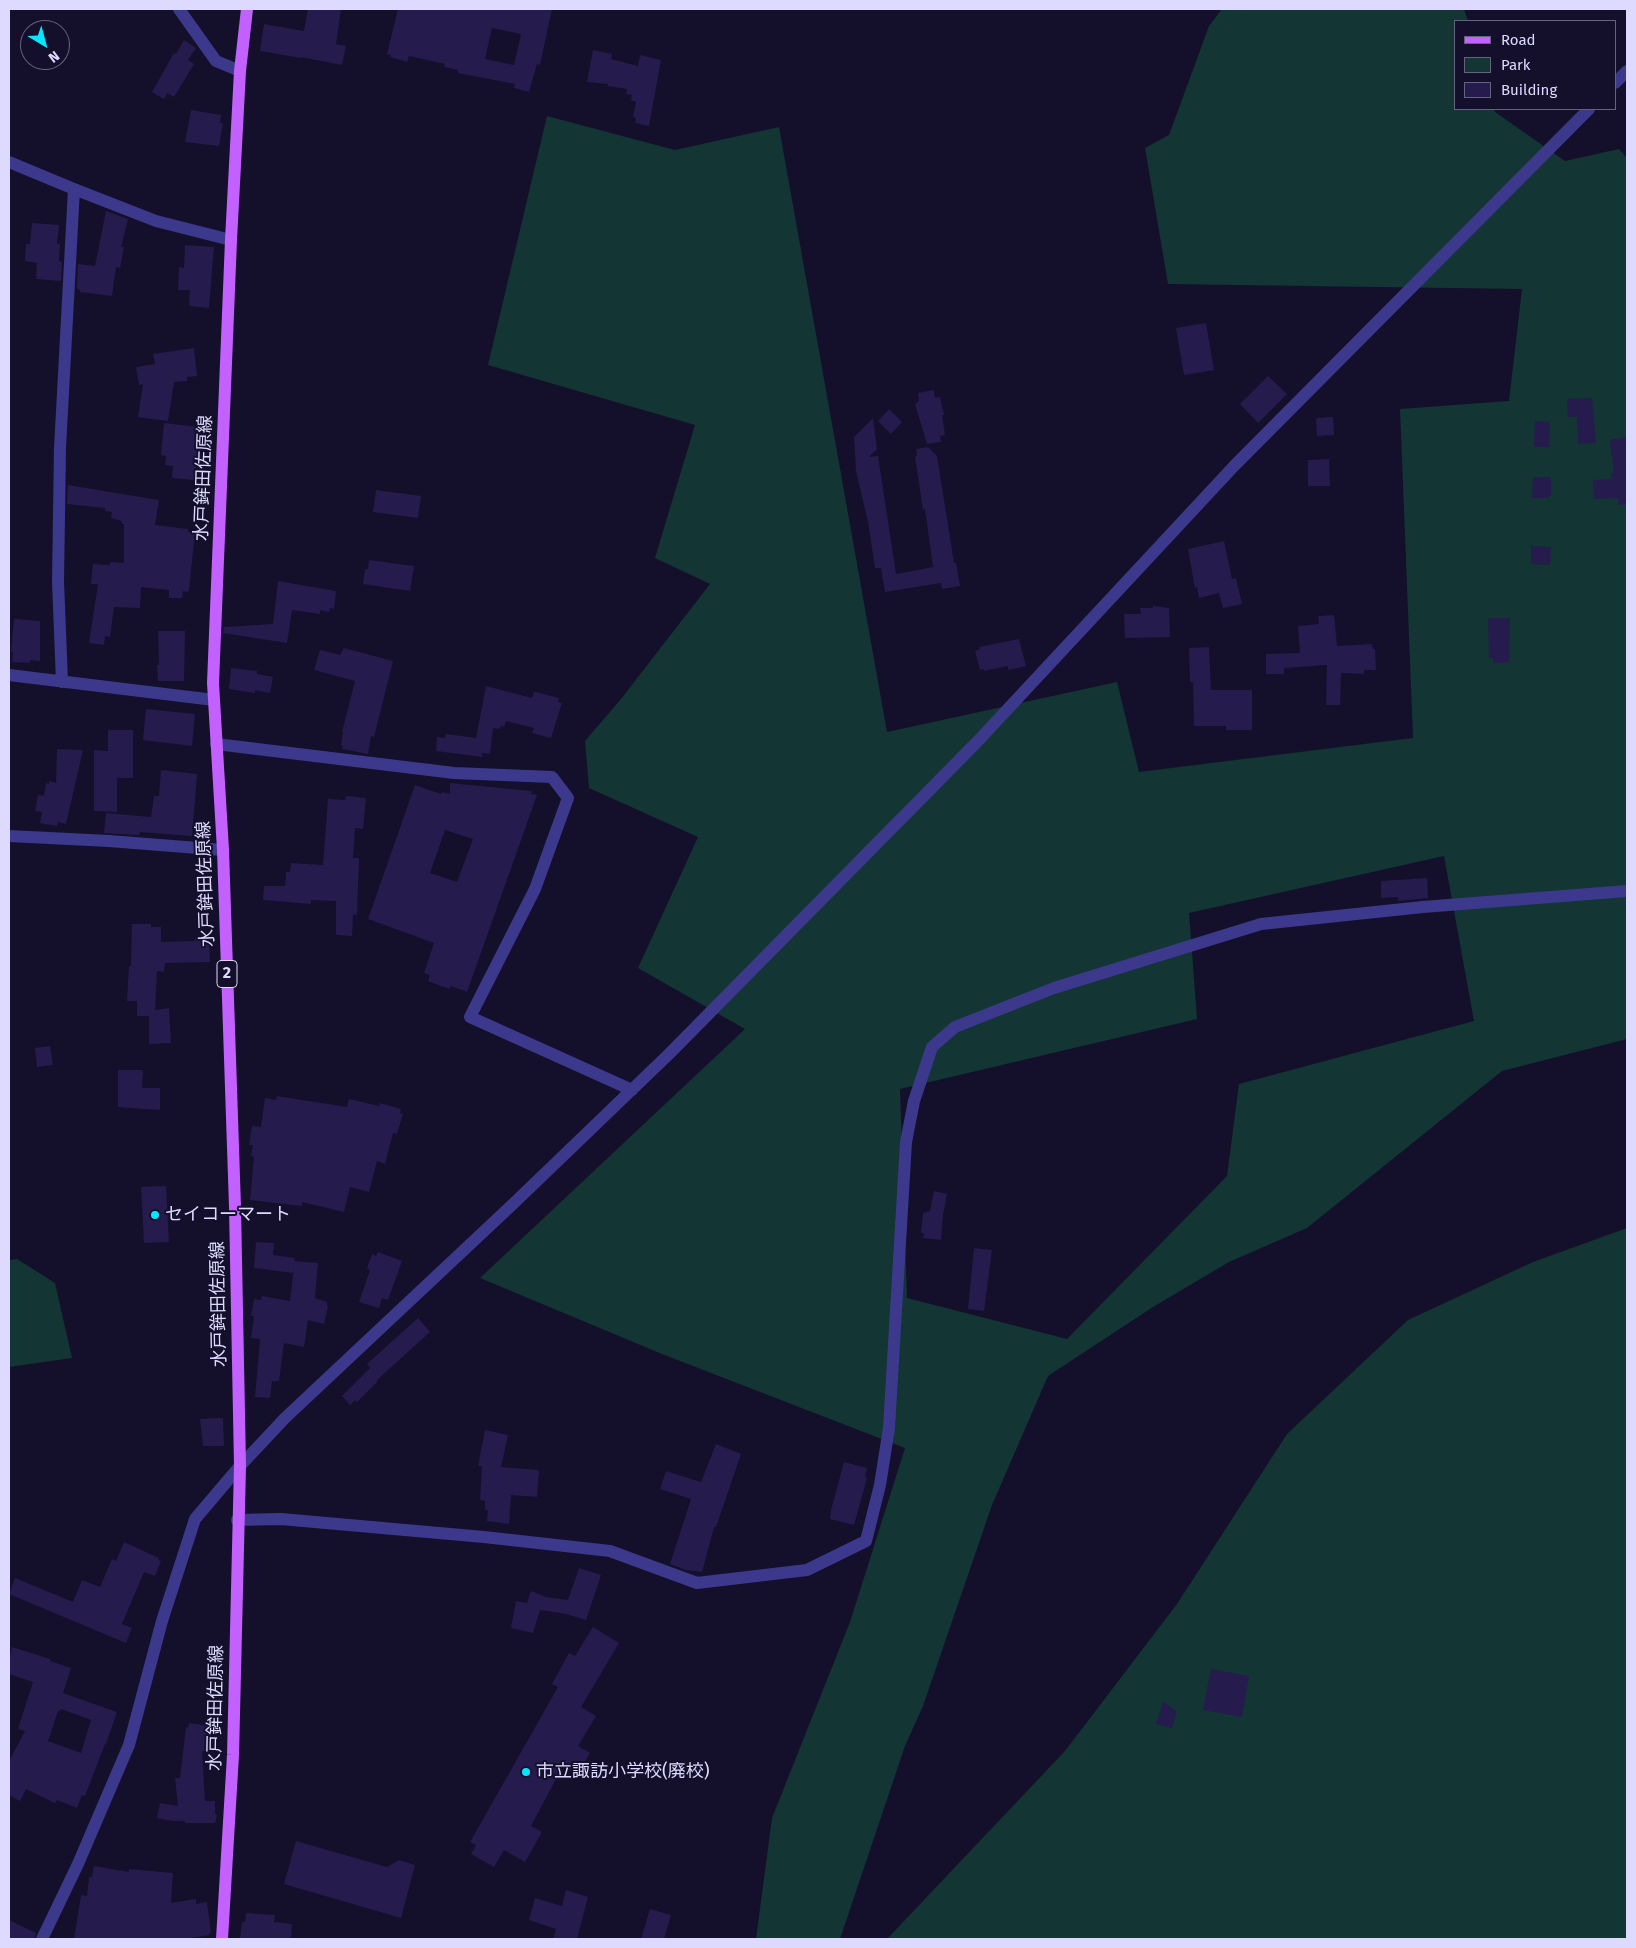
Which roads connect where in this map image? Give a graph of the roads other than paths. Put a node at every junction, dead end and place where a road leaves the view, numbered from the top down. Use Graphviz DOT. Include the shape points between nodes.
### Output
graph roads {
  1 [pos="179,9"];
  2 [pos="247,9"];
  3 [pos="240,71"];
  4 [pos="1627,71"];
  5 [pos="1616,82"];
  6 [pos="1588,110"];
  7 [pos="9,162"];
  8 [pos="74,189"];
  9 [pos="231,240"];
  10 [pos="9,675"];
  11 [pos="62,682"];
  12 [pos="214,700"];
  13 [pos="216,744"];
  14 [pos="9,836"];
  15 [pos="223,850"];
  16 [pos="1627,891"];
  17 [pos="632,1090"];
  18 [pos="240,1466"];
  19 [pos="237,1520"];
  20 [pos="42,1939"];
  21 [pos="222,1939"];
  1 -- 3 [label="street" via="216,61"];
  2 -- 3 [label="main road, 水戸鉾田佐原線 / 2"];
  3 -- 9 [label="main road, 水戸鉾田佐原線 / 2"];
  4 -- 5 [label="street"];
  6 -- 17 [label="street" via="1235,465 977,742"];
  7 -- 8 [label="street"];
  8 -- 9 [label="street" via="156,221"];
  8 -- 11 [label="street" via="60,448 58,581"];
  9 -- 12 [label="main road, 水戸鉾田佐原線 / 2"];
  10 -- 11 [label="street"];
  11 -- 12 [label="street"];
  12 -- 13 [label="main road, 水戸鉾田佐原線 / 2"];
  13 -- 15 [label="main road, 水戸鉾田佐原線 / 2"];
  13 -- 17 [label="street" via="454,774 552,777 568,798 535,889 470,1017"];
  14 -- 15 [label="street" via="109,840"];
  15 -- 18 [label="main road, 水戸鉾田佐原線 / 2"];
  16 -- 19 [label="street" via="1261,924 1054,988 955,1027 932,1047 914,1101 906,1142 889,1428 880,1485 866,1541 806,1570 697,1582 610,1551 281,1519"];
  17 -- 18 [label="street" via="285,1418"];
  18 -- 19 [label="main road, 水戸鉾田佐原線 / 2"];
  18 -- 20 [label="street" via="195,1519 162,1621 129,1745"];
  19 -- 21 [label="main road, 水戸鉾田佐原線 / 2" via="233,1755"];
}
